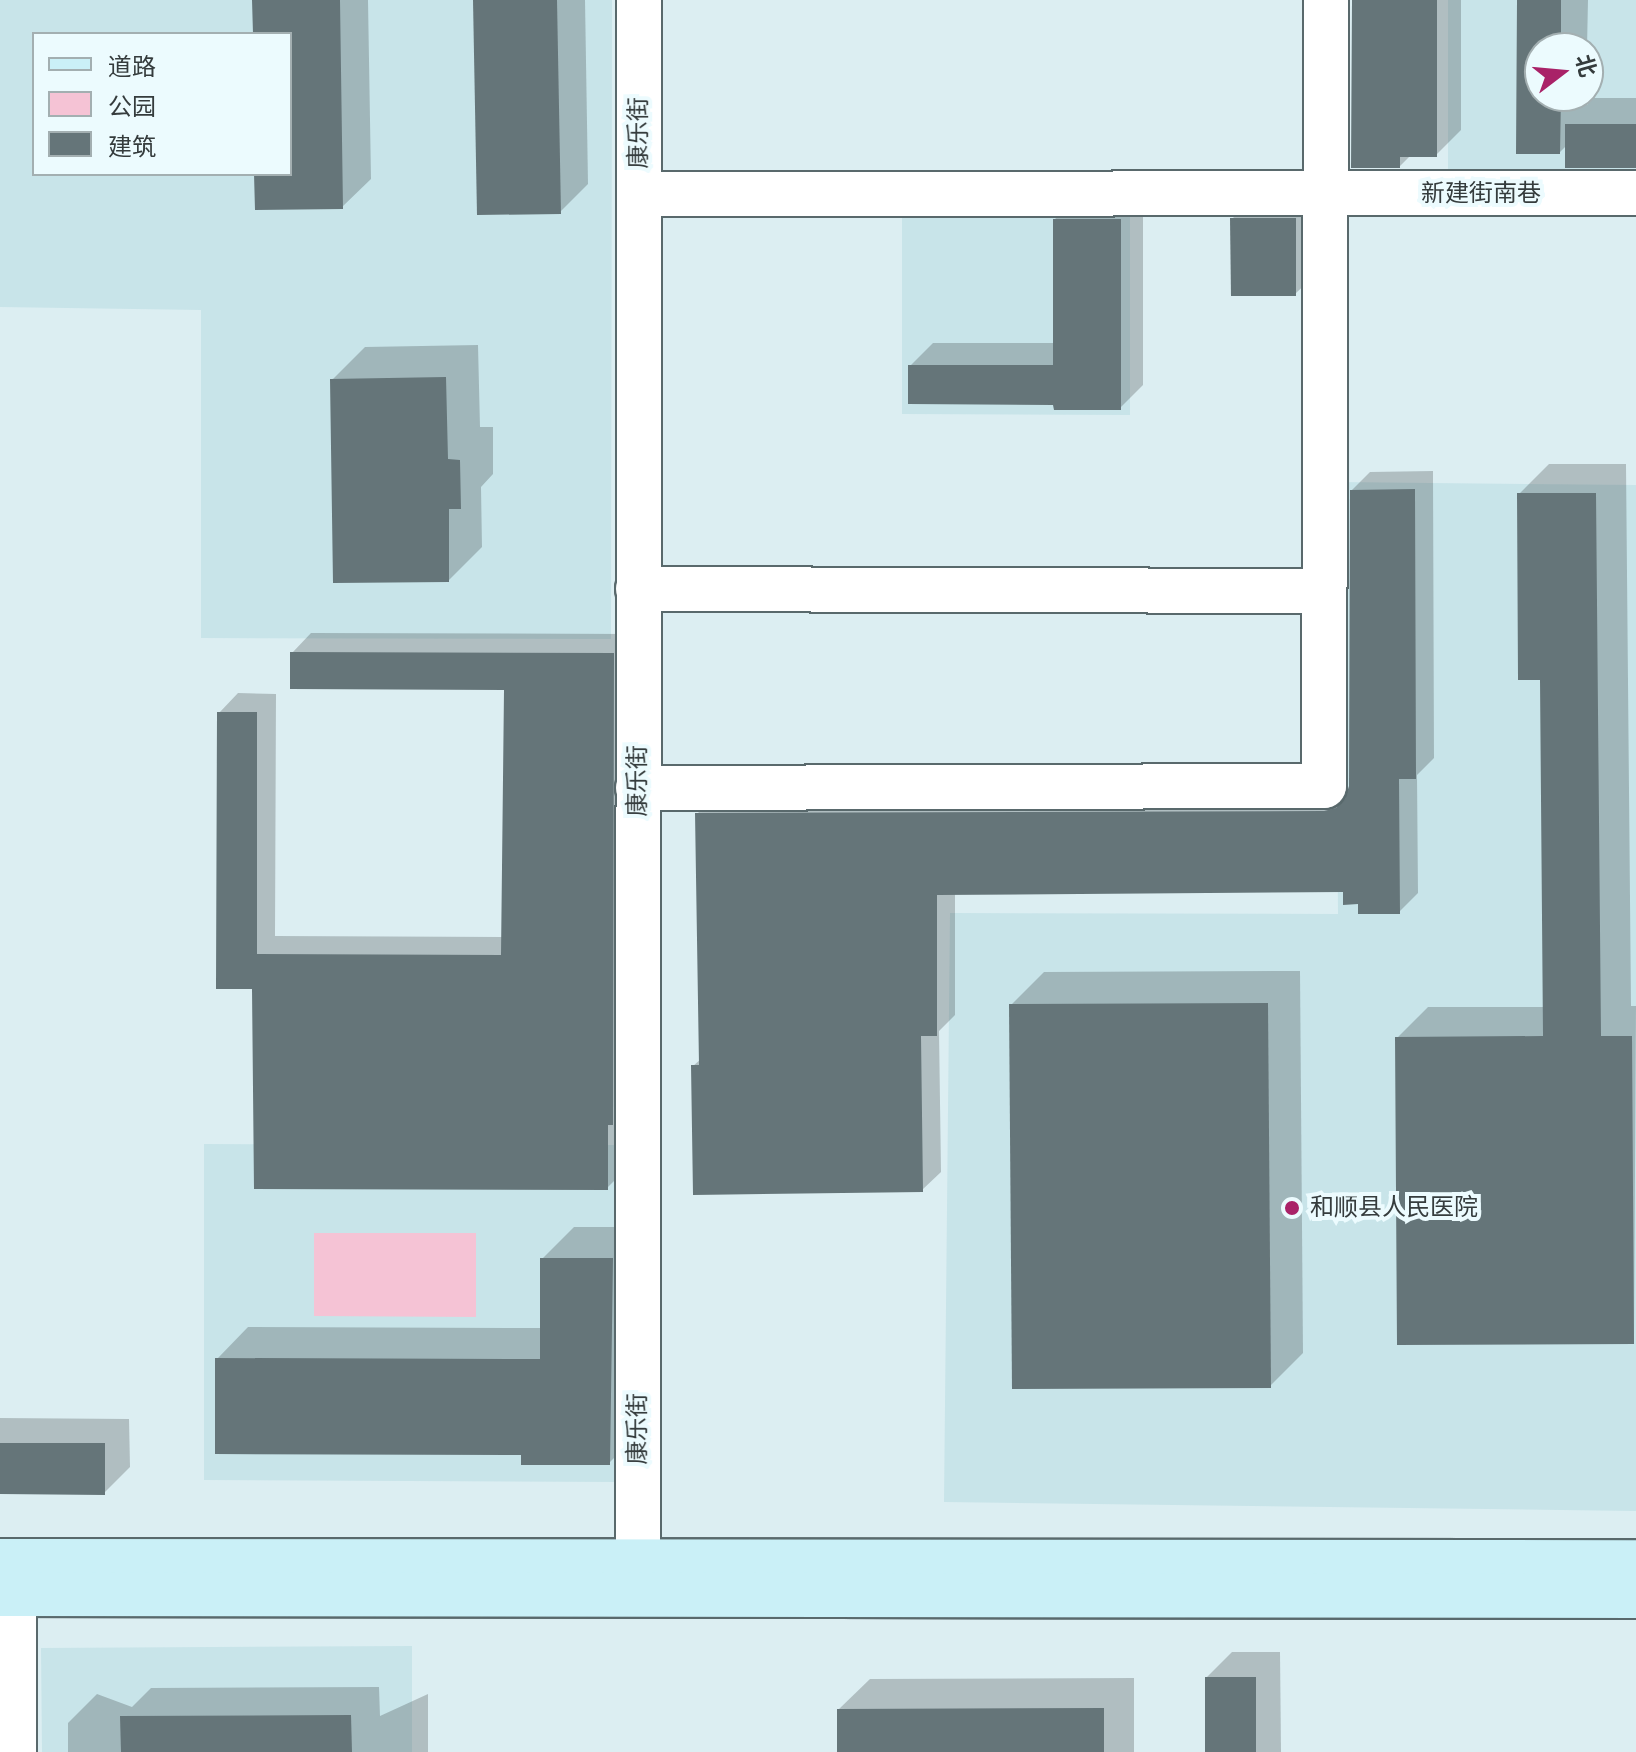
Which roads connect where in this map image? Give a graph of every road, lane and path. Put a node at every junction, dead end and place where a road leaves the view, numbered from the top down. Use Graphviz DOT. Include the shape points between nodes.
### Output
graph roads {
  1 [pos="639,0"];
  2 [pos="1326,0"];
  3 [pos="1636,193"];
  4 [pos="639,194"];
  5 [pos="1325,194"];
  6 [pos="638,589"];
  7 [pos="1324,591"];
  8 [pos="638,788"];
  9 [pos="638,1561"];
  10 [pos="1636,1562"];
  11 [pos="5,1583"];
  12 [pos="1636,1596"];
  13 [pos="14,1752"];
  1 -- 4 [label="street, 康乐街"];
  2 -- 5 [label="street"];
  3 -- 5 [label="street, 新建街南巷"];
  4 -- 5 [label="street, 新建街南巷"];
  4 -- 6 [label="street, 康乐街"];
  5 -- 7 [label="street"];
  6 -- 7 [label="street"];
  6 -- 8 [label="street, 康乐街"];
  7 -- 8 [label="street" via="1324,786"];
  8 -- 9 [label="street, 康乐街"];
  9 -- 10 [label="main road"];
  9 -- 11 [label="main road"];
  11 -- 12 [label="main road"];
  11 -- 13 [label="street"];
}
